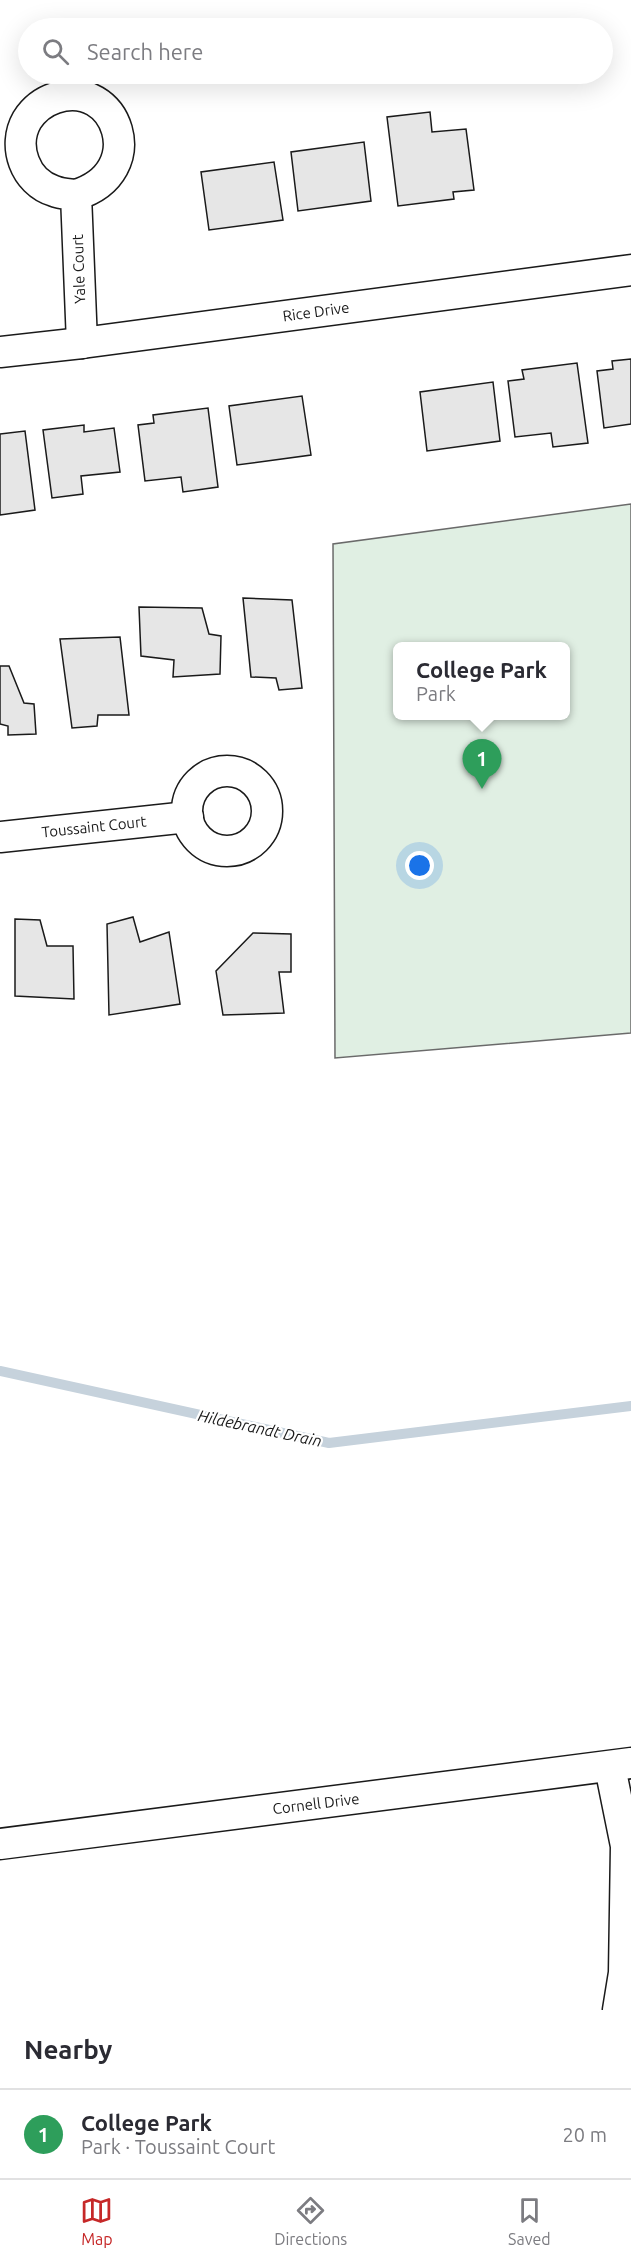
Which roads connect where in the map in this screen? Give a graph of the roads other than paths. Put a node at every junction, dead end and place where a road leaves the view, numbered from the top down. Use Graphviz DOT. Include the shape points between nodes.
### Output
graph roads {
  1 [pos="76,195"];
  2 [pos="631,270"];
  3 [pos="82,343"];
  4 [pos="0,352"];
  5 [pos="188,817"];
  6 [pos="0,837"];
  7 [pos="620,1765"];
  8 [pos="0,1844"];
  9 [pos="618,2010"];
  1 -- 3 [label="street, Yale Court"];
  2 -- 3 [label="street, Rice Drive"];
  3 -- 4 [label="street, Rice Drive"];
  5 -- 6 [label="street, Toussaint Court"];
  7 -- 8 [label="street, Cornell Drive"];
  7 -- 9 [label="street" via="626,1846 625,1962"];
}
